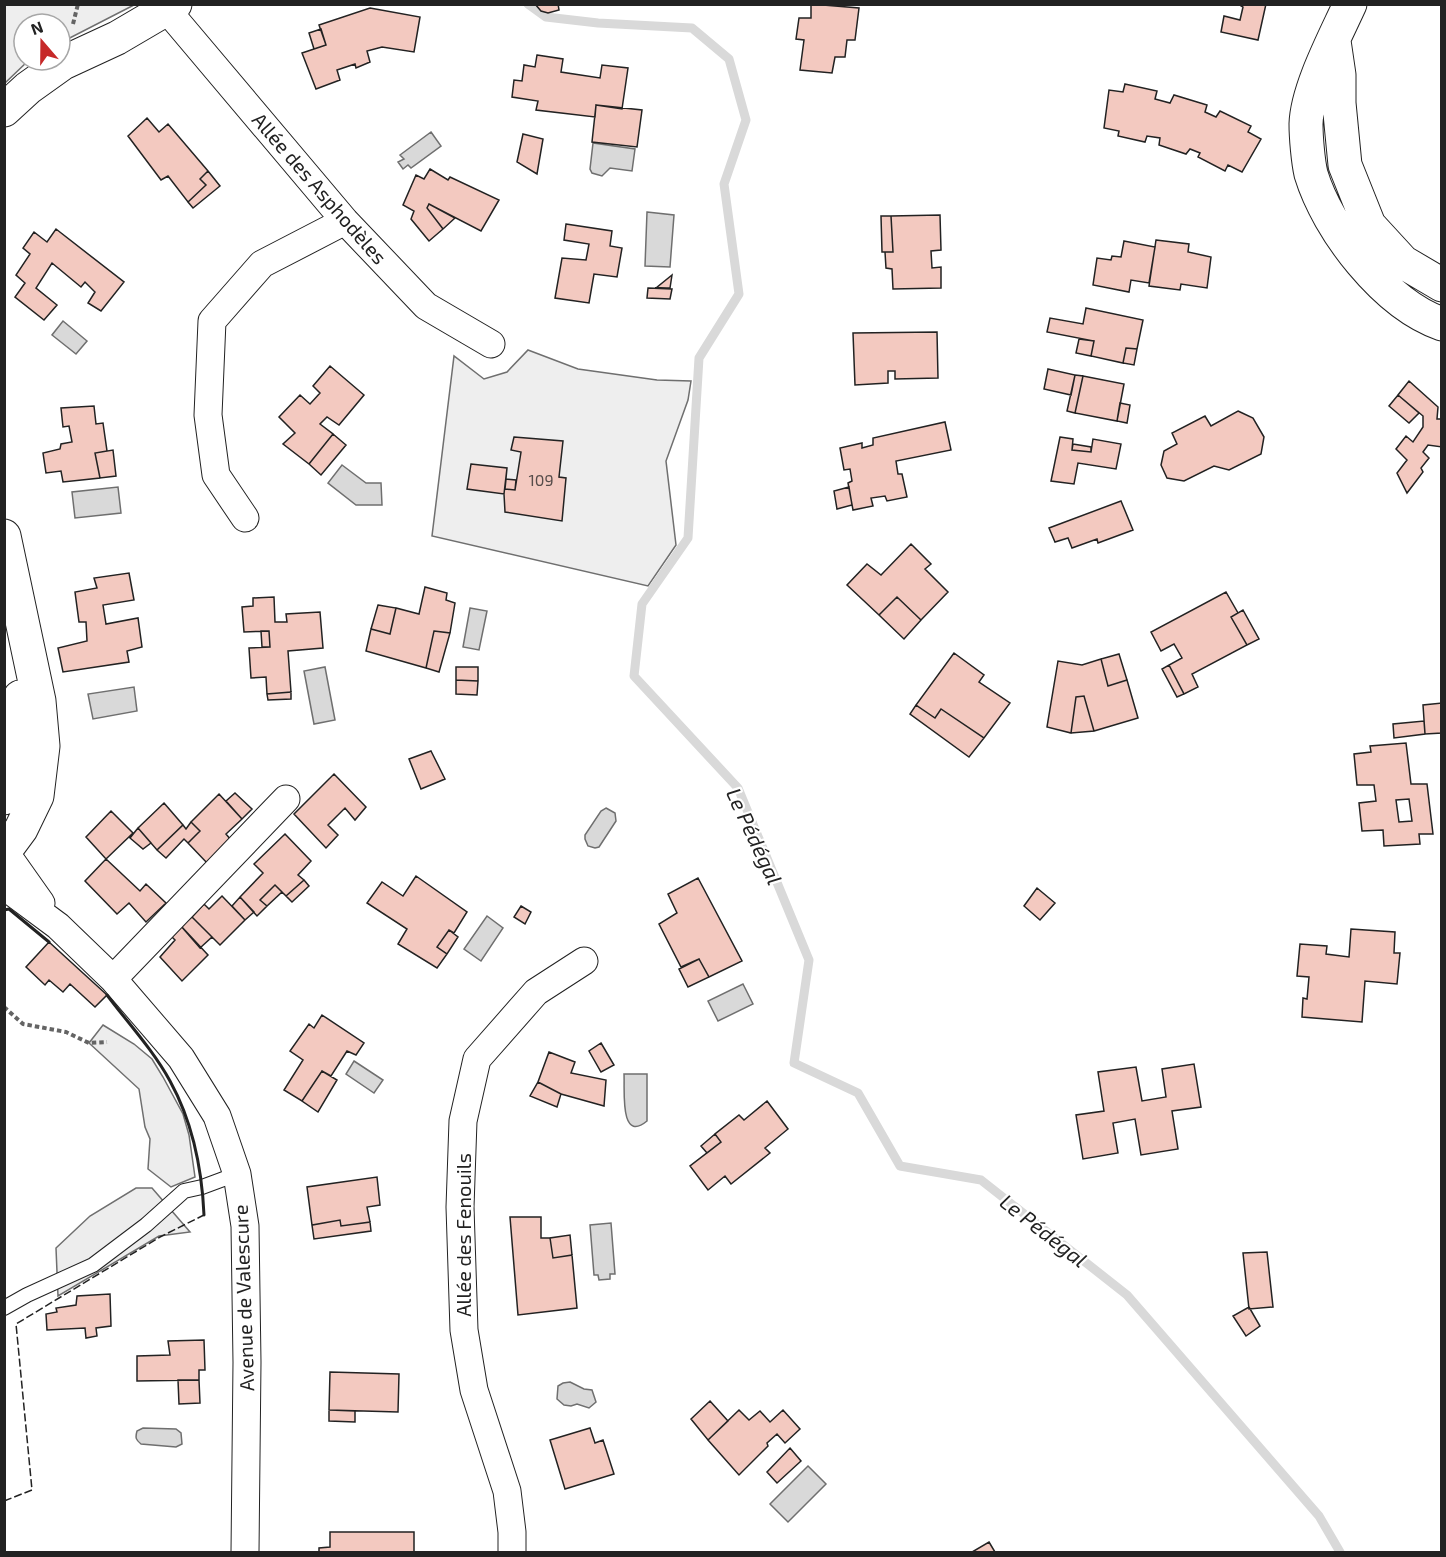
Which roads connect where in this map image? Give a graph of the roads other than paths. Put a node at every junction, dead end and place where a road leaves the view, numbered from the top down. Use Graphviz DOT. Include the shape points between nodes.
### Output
graph roads {
  1 [pos="1350,4"];
  2 [pos="171,7"];
  3 [pos="4,110"];
  4 [pos="345,221"];
  5 [pos="1356,233"];
  6 [pos="1442,285"];
  7 [pos="1442,324"];
  8 [pos="491,344"];
  9 [pos="245,518"];
  10 [pos="5,538"];
  11 [pos="4,798"];
  12 [pos="286,799"];
  13 [pos="5,852"];
  14 [pos="9,894"];
  15 [pos="58,926"];
  16 [pos="584,961"];
  17 [pos="113,979"];
  18 [pos="237,1174"];
  19 [pos="4,1308"];
  20 [pos="245,1552"];
  21 [pos="512,1552"];
  1 -- 5 [label="street" via="1316,78 1306,122 1311,173 1330,217"];
  2 -- 3 [label="street" via="63,63"];
  2 -- 4 [label="street, Allée des Asphodèles"];
  4 -- 8 [label="street, Allée des Asphodèles" via="426,306"];
  4 -- 9 [label="street" via="262,264 212,321 208,416 216,475"];
  5 -- 6 [label="street"];
  5 -- 7 [label="street" via="1384,288 1426,318"];
  10 -- 11 [label="street" via="21,706 19,757"];
  10 -- 13 [label="street" via="39,701 43,746 37,796"];
  12 -- 17 [label="street"];
  13 -- 15 [label="street, Avenue de Valescure"];
  14 -- 15 [label="street, Avenue de Valescure"];
  15 -- 17 [label="street, Avenue de Valescure"];
  16 -- 21 [label="street, Allée des Fenouils" via="536,992 477,1059 463,1121 460,1207 464,1330 474,1390 507,1491"];
  17 -- 18 [label="street, Avenue de Valescure" via="181,1058 216,1116"];
  18 -- 19 [label="lane" via="184,1191 93,1265"];
  18 -- 20 [label="street, Avenue de Valescure" via="245,1226"];
}
